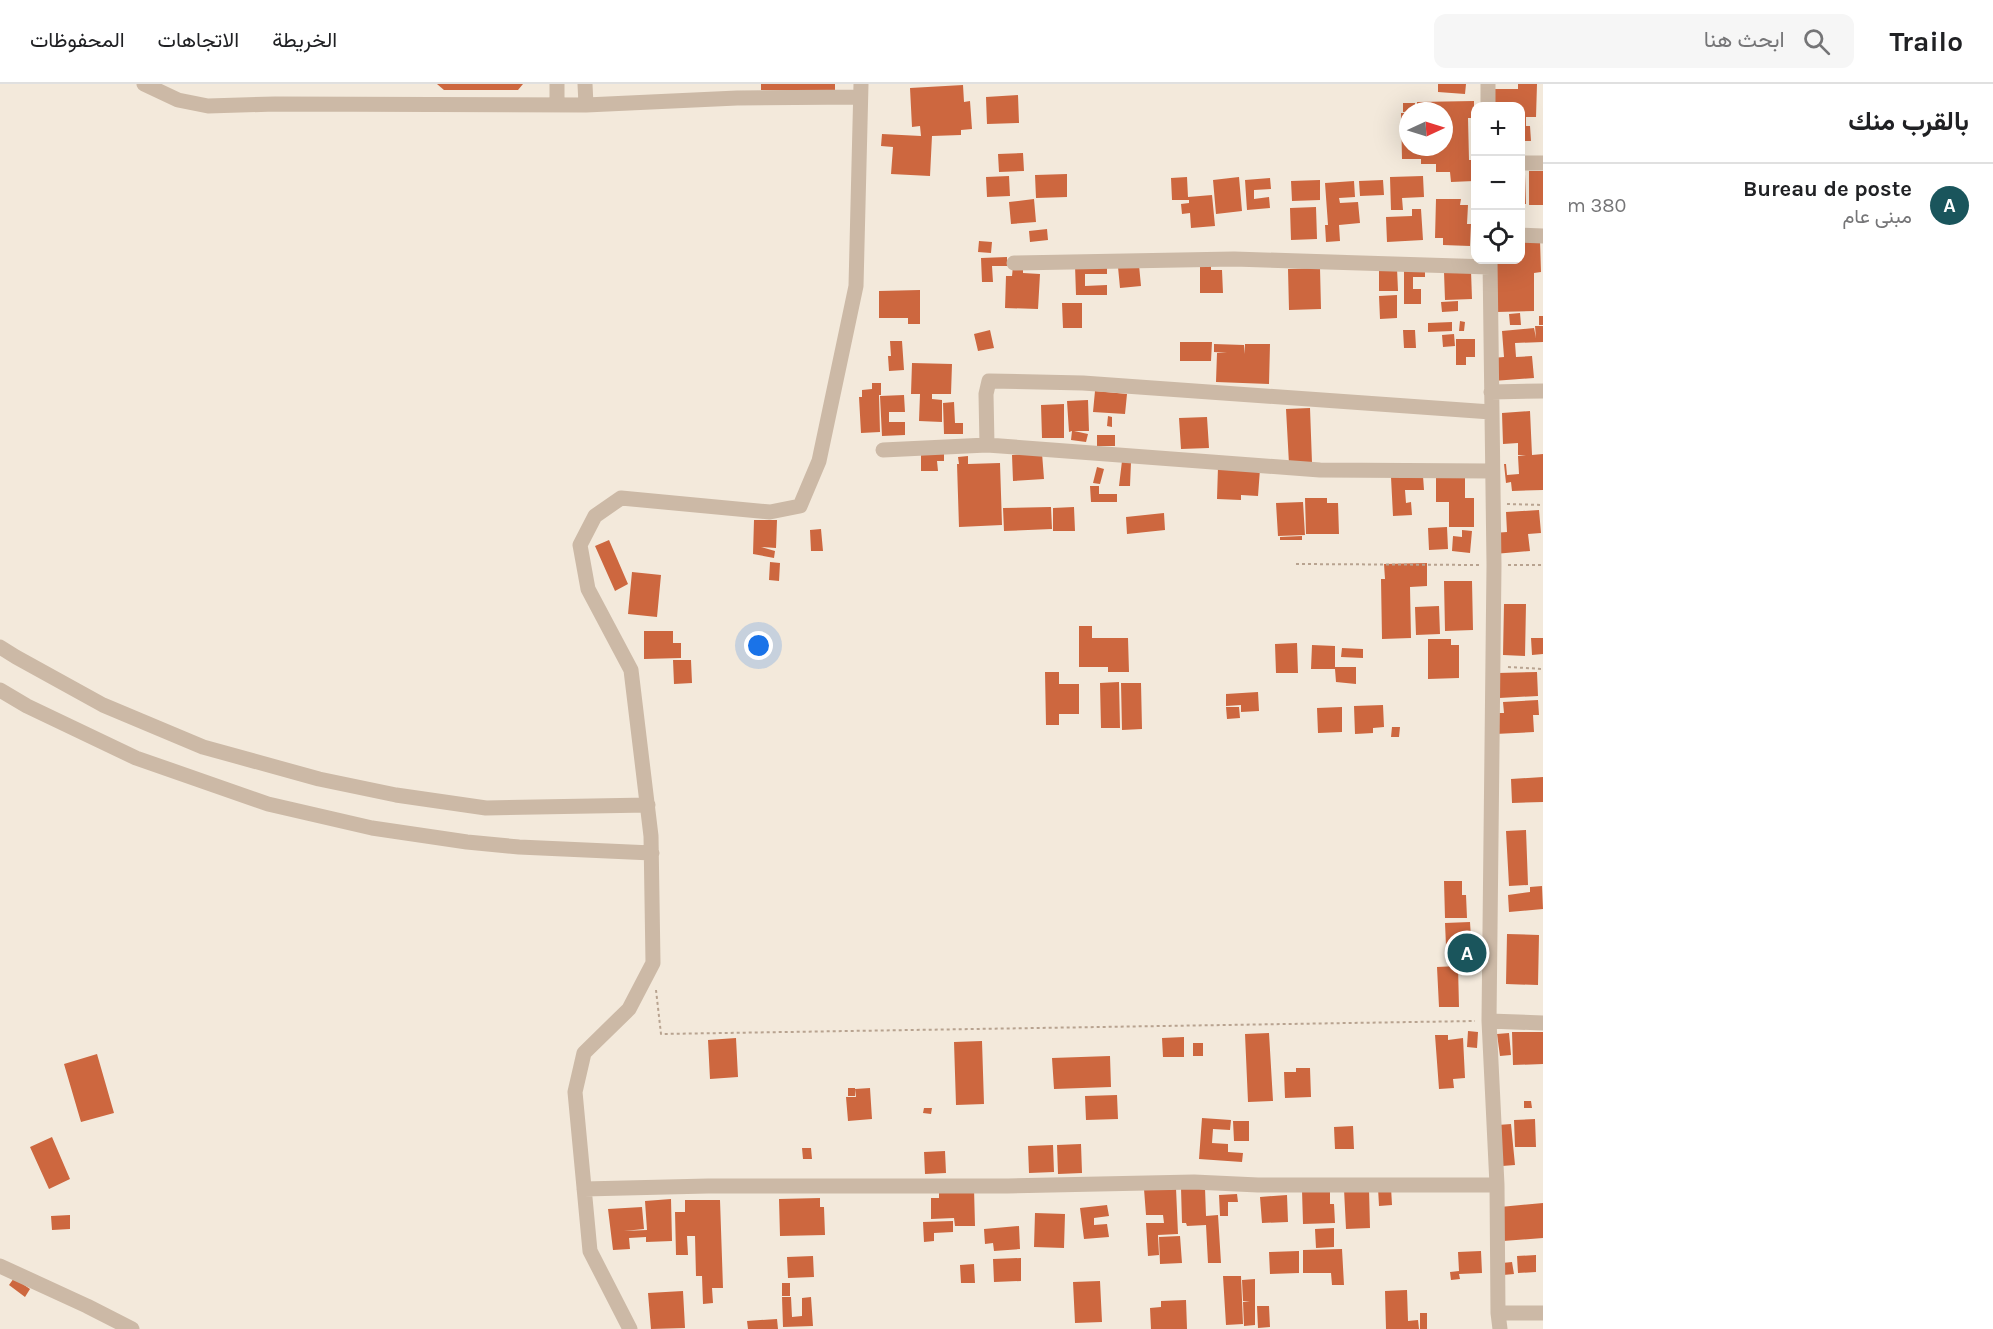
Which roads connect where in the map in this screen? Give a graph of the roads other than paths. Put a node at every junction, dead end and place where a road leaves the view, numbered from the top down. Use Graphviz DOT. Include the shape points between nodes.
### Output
graph roads {
  1 [pos="144,84"];
  2 [pos="557,84"];
  3 [pos="585,84"];
  4 [pos="1488,84"];
  5 [pos="860,91"];
  6 [pos="1488,102"];
  7 [pos="557,105"];
  8 [pos="586,105"];
  9 [pos="1525,163"];
  10 [pos="1543,163"];
  11 [pos="1525,235"];
  12 [pos="1543,236"];
  13 [pos="1014,263"];
  14 [pos="1471,263"];
  15 [pos="1490,264"];
  16 [pos="1543,391"];
  17 [pos="1491,392"];
  18 [pos="1491,412"];
  19 [pos="987,445"];
  20 [pos="883,450"];
  21 [pos="1491,471"];
  22 [pos="0,646"];
  23 [pos="0,690"];
  24 [pos="648,805"];
  25 [pos="652,853"];
  26 [pos="1489,1021"];
  27 [pos="1543,1023"];
  28 [pos="1497,1185"];
  29 [pos="584,1189"];
  30 [pos="0,1266"];
  31 [pos="1498,1313"];
  32 [pos="1543,1313"];
  33 [pos="132,1329"];
  34 [pos="630,1329"];
  35 [pos="1500,1329"];
  1 -- 7 [label="street" via="178,100 208,106"];
  2 -- 7 [label="street"];
  3 -- 8 [label="street"];
  4 -- 6 [label="street"];
  5 -- 8 [label="street"];
  5 -- 24 [label="street" via="856,286 819,461 800,506 770,512 621,498 595,516 580,545 588,589 631,670"];
  7 -- 8 [label="street"];
  9 -- 10 [label="street"];
  11 -- 12 [label="street"];
  13 -- 14 [label="street"];
  15 -- 17 [label="street"];
  16 -- 17 [label="street"];
  17 -- 18 [label="street"];
  18 -- 19 [label="street" via="1083,383 989,381"];
  18 -- 21 [label="street"];
  19 -- 20 [label="street"];
  19 -- 21 [label="street" via="1320,470"];
  21 -- 26 [label="street" via="1494,565"];
  22 -- 24 [label="street" via="103,705 203,747 319,779 486,808"];
  23 -- 25 [label="street" via="136,758 268,804 372,828 467,842"];
  24 -- 25 [label="street"];
  25 -- 29 [label="street" via="653,963 629,1008 584,1053 575,1092"];
  26 -- 27 [label="street"];
  26 -- 28 [label="street"];
  28 -- 29 [label="street" via="1194,1182"];
  28 -- 31 [label="street"];
  29 -- 34 [label="street" via="590,1251"];
  30 -- 33 [label="street"];
  31 -- 32 [label="street"];
  31 -- 35 [label="street"];
}
